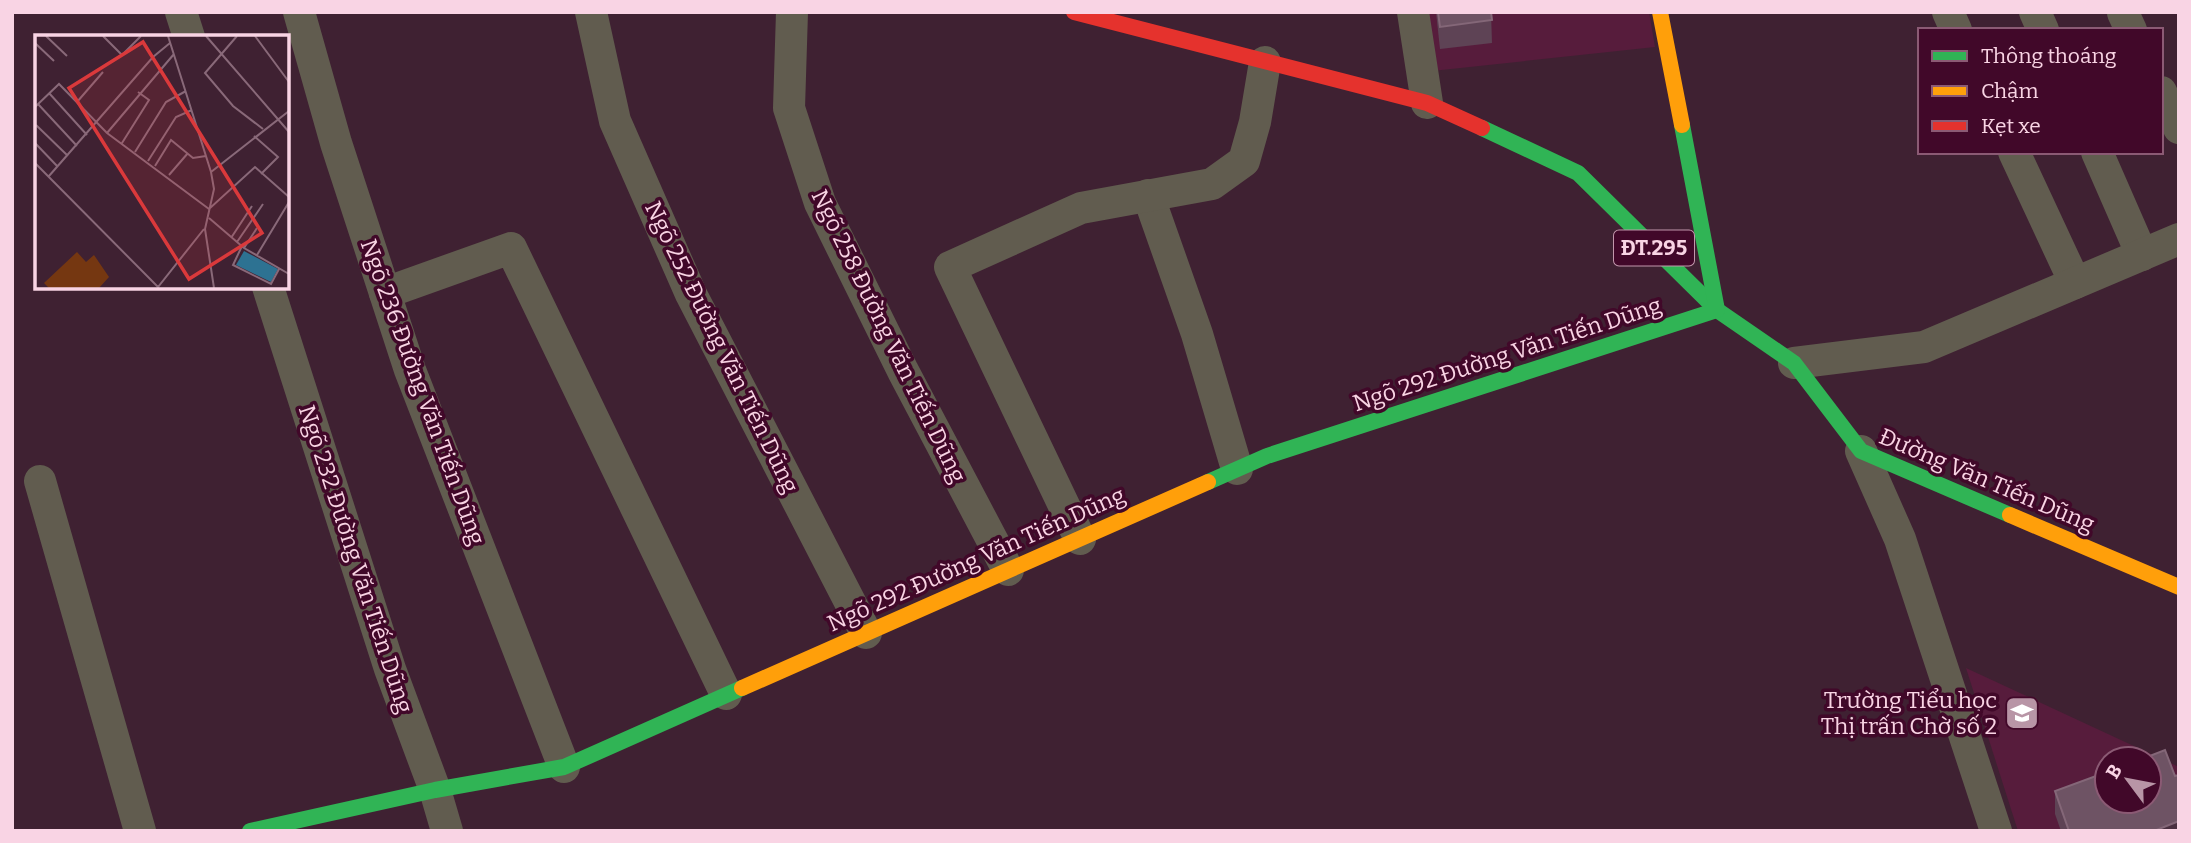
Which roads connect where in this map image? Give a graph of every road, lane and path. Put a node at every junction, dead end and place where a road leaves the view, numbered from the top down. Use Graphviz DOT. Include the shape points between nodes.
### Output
graph roads {
  1 [pos="181,12"];
  2 [pos="299,12"];
  3 [pos="591,12"];
  4 [pos="792,12"];
  5 [pos="1074,12"];
  6 [pos="1413,12"];
  7 [pos="1660,12"];
  8 [pos="1948,12"];
  9 [pos="2035,12"];
  10 [pos="1955,28"];
  11 [pos="2042,28"];
  12 [pos="188,35"];
  13 [pos="1265,62"];
  14 [pos="2163,96"];
  15 [pos="1427,103"];
  16 [pos="2179,128"];
  17 [pos="2015,154"];
  18 [pos="2098,154"];
  19 [pos="1148,195"];
  20 [pos="2179,239"];
  21 [pos="2142,255"];
  22 [pos="2075,283"];
  23 [pos="269,289"];
  24 [pos="385,293"];
  25 [pos="1717,310"];
  26 [pos="1794,363"];
  27 [pos="1861,451"];
  28 [pos="1237,469"];
  29 [pos="40,481"];
  30 [pos="1080,539"];
  31 [pos="1008,570"];
  32 [pos="2179,587"];
  33 [pos="866,633"];
  34 [pos="726,694"];
  35 [pos="564,767"];
  36 [pos="435,790"];
  37 [pos="140,831"];
  38 [pos="250,831"];
  39 [pos="447,831"];
  40 [pos="1996,831"];
  1 -- 12 [label="street"];
  2 -- 24 [label="street, Ngõ 236 Đường Văn Tiến Dũng" via="335,143"];
  3 -- 33 [label="street, Ngõ 252 Đường Văn Tiến Dũng" via="615,121 691,295"];
  4 -- 31 [label="street, Ngõ 258 Đường Văn Tiến Dũng" via="789,108 820,203"];
  5 -- 13 [label="street, Đường Văn Tiến Dũng / ĐT.295"];
  6 -- 15 [label="street"];
  7 -- 25 [label="street"];
  8 -- 10 [label="street"];
  9 -- 11 [label="street"];
  13 -- 15 [label="street, Đường Văn Tiến Dũng / ĐT.295"];
  13 -- 19 [label="street" via="1244,161 1212,184"];
  14 -- 16 [label="street"];
  15 -- 25 [label="street, Đường Văn Tiến Dũng / ĐT.295" via="1578,173"];
  17 -- 22 [label="street"];
  18 -- 21 [label="street"];
  19 -- 28 [label="street" via="1197,334"];
  19 -- 30 [label="street" via="1081,208 950,267"];
  20 -- 21 [label="street"];
  21 -- 22 [label="street"];
  22 -- 26 [label="street" via="1924,347"];
  23 -- 36 [label="street, Ngõ 232 Đường Văn Tiến Dũng" via="390,669"];
  24 -- 34 [label="street" via="511,248"];
  24 -- 35 [label="street, Ngõ 236 Đường Văn Tiến Dũng" via="410,370"];
  25 -- 26 [label="street, Đường Văn Tiến Dũng / ĐT.295"];
  25 -- 28 [label="street, Ngõ 292 Đường Văn Tiến Dũng"];
  26 -- 27 [label="street, Đường Văn Tiến Dũng / ĐT.295"];
  27 -- 32 [label="street, Đường Văn Tiến Dũng / ĐT.295"];
  27 -- 40 [label="street" via="1900,539"];
  28 -- 30 [label="street, Ngõ 292 Đường Văn Tiến Dũng"];
  29 -- 37 [label="street"];
  30 -- 31 [label="street, Ngõ 292 Đường Văn Tiến Dũng"];
  31 -- 33 [label="street, Ngõ 292 Đường Văn Tiến Dũng"];
  33 -- 34 [label="street, Ngõ 292 Đường Văn Tiến Dũng"];
  34 -- 35 [label="street, Ngõ 292 Đường Văn Tiến Dũng"];
  35 -- 36 [label="street, Ngõ 292 Đường Văn Tiến Dũng"];
  36 -- 38 [label="street, Ngõ 292 Đường Văn Tiến Dũng"];
  36 -- 39 [label="street, Ngõ 232 Đường Văn Tiến Dũng"];
}
